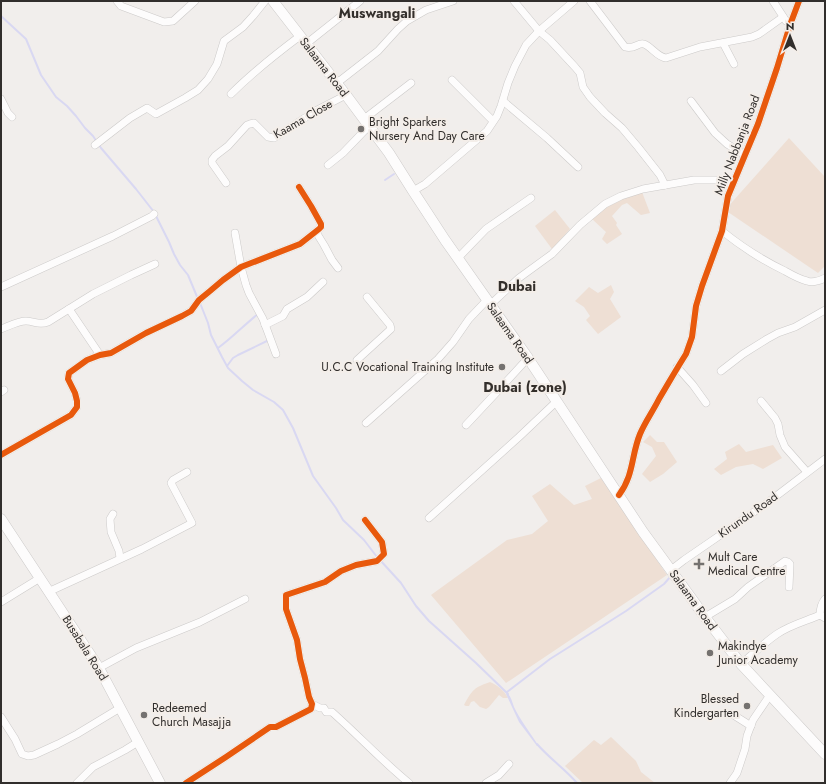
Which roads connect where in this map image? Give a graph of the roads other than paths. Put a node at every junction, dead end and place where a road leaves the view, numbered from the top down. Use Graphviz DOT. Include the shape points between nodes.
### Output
graph roads {
  1 [pos="117,1"];
  2 [pos="194,1"];
  3 [pos="265,1"];
  4 [pos="273,1"];
  5 [pos="360,1"];
  6 [pos="454,1"];
  7 [pos="514,1"];
  8 [pos="574,1"];
  9 [pos="590,1"];
  10 [pos="773,1"];
  11 [pos="799,1"];
  12 [pos="783,17"];
  13 [pos="790,26"];
  14 [pos="539,31"];
  15 [pos="303,40"];
  16 [pos="723,43"];
  17 [pos="734,64"];
  18 [pos="452,80"];
  19 [pos="337,83"];
  20 [pos="411,83"];
  21 [pos="231,94"];
  22 [pos="346,95"];
  23 [pos="1,99"];
  24 [pos="503,101"];
  25 [pos="691,101"];
  26 [pos="12,117"];
  27 [pos="493,121"];
  28 [pos="367,123"];
  29 [pos="95,145"];
  30 [pos="745,155"];
  31 [pos="328,165"];
  32 [pos="578,167"];
  33 [pos="226,183"];
  34 [pos="733,184"];
  35 [pos="665,185"];
  36 [pos="300,186"];
  37 [pos="413,191"];
  38 [pos="531,198"];
  39 [pos="154,214"];
  40 [pos="722,231"];
  41 [pos="316,232"];
  42 [pos="235,233"];
  43 [pos="458,258"];
  44 [pos="155,264"];
  45 [pos="241,267"];
  46 [pos="338,268"];
  47 [pos="825,278"];
  48 [pos="323,282"];
  49 [pos="1,287"];
  50 [pos="367,297"];
  51 [pos="489,302"];
  52 [pos="69,309"];
  53 [pos="825,310"];
  54 [pos="265,325"];
  55 [pos="1,329"];
  56 [pos="276,354"];
  57 [pos="100,355"];
  58 [pos="528,358"];
  59 [pos="357,360"];
  60 [pos="677,367"];
  61 [pos="721,371"];
  62 [pos="557,401"];
  63 [pos="761,401"];
  64 [pos="706,403"];
  65 [pos="366,424"];
  66 [pos="466,425"];
  67 [pos="1,455"];
  68 [pos="825,459"];
  69 [pos="187,472"];
  70 [pos="807,472"];
  71 [pos="619,495"];
  72 [pos="113,514"];
  73 [pos="429,518"];
  74 [pos="1,519"];
  75 [pos="365,520"];
  76 [pos="120,558"];
  77 [pos="671,570"];
  78 [pos="40,578"];
  79 [pos="789,587"];
  80 [pos="48,592"];
  81 [pos="245,599"];
  82 [pos="825,599"];
  83 [pos="1,602"];
  84 [pos="704,617"];
  85 [pos="822,617"];
  86 [pos="741,664"];
  87 [pos="99,668"];
  88 [pos="770,695"];
  89 [pos="312,704"];
  90 [pos="120,708"];
  91 [pos="732,714"];
  92 [pos="1,717"];
  93 [pos="752,726"];
  94 [pos="138,742"];
  95 [pos="825,754"];
  96 [pos="509,764"];
  97 [pos="77,783"];
  98 [pos="160,783"];
  99 [pos="186,783"];
  100 [pos="409,783"];
  101 [pos="486,783"];
  102 [pos="730,783"];
  1 -- 2 [label="street" via="120,6 164,22 173,21"];
  3 -- 29 [label="street" via="243,27 224,40 217,64 198,90 156,114 147,108"];
  4 -- 15 [label="main road, Salaama Road"];
  5 -- 15 [label="street"];
  6 -- 19 [label="street" via="426,10 407,21 378,51"];
  7 -- 14 [label="street"];
  8 -- 14 [label="street"];
  9 -- 16 [label="street" via="624,47 644,44 666,58 700,46"];
  10 -- 12 [label="street"];
  11 -- 13 [label="street, Milly Nabbanja Road"];
  12 -- 13 [label="street"];
  12 -- 16 [label="street" via="759,34"];
  13 -- 30 [label="street, Milly Nabbanja Road" via="767,99"];
  14 -- 24 [label="street" via="526,46 515,66"];
  14 -- 35 [label="street" via="580,72 583,86 590,97 622,128 660,175"];
  15 -- 19 [label="main road, Salaama Road"];
  15 -- 21 [label="street" via="275,54"];
  16 -- 17 [label="street"];
  18 -- 27 [label="street"];
  19 -- 22 [label="main road, Salaama Road"];
  20 -- 28 [label="street"];
  22 -- 28 [label="main road, Salaama Road"];
  22 -- 33 [label="street, Kaama Close" via="274,138 268,137 254,124 248,125 212,160"];
  23 -- 26 [label="street"];
  24 -- 27 [label="street"];
  24 -- 32 [label="street"];
  25 -- 30 [label="street" via="727,144"];
  27 -- 37 [label="street" via="487,131 425,184"];
  28 -- 31 [label="street" via="343,153"];
  28 -- 37 [label="main road, Salaama Road"];
  30 -- 34 [label="street, Milly Nabbanja Road"];
  34 -- 35 [label="street" via="702,179"];
  34 -- 40 [label="street, Milly Nabbanja Road" via="728,196"];
  35 -- 51 [label="street" via="643,189 605,204 552,254"];
  36 -- 41 [label="street" via="321,224 321,228"];
  37 -- 43 [label="main road, Salaama Road"];
  38 -- 43 [label="street" via="486,228"];
  39 -- 49 [label="street" via="127,230"];
  40 -- 47 [label="street" via="755,255 796,277 813,282"];
  40 -- 60 [label="street, Milly Nabbanja Road" via="696,306 690,344"];
  41 -- 45 [label="street" via="300,244"];
  41 -- 46 [label="street"];
  42 -- 45 [label="street"];
  43 -- 51 [label="main road, Salaama Road"];
  44 -- 52 [label="street" via="93,294"];
  45 -- 54 [label="street" via="249,293"];
  45 -- 57 [label="street" via="199,300 191,311 111,353"];
  48 -- 54 [label="street" via="307,297 287,309 283,316"];
  50 -- 59 [label="street" via="391,328"];
  51 -- 58 [label="main road, Salaama Road"];
  51 -- 65 [label="street" via="469,319 438,359"];
  52 -- 55 [label="street" via="43,324 22,321"];
  52 -- 57 [label="street"];
  53 -- 61 [label="street" via="767,339"];
  54 -- 56 [label="street"];
  57 -- 67 [label="street" via="87,360 69,373 68,379 78,407 71,415"];
  58 -- 62 [label="main road, Salaama Road"];
  58 -- 66 [label="street"];
  60 -- 64 [label="street"];
  60 -- 71 [label="street, Milly Nabbanja Road" via="640,433 631,473"];
  62 -- 71 [label="main road, Salaama Road"];
  62 -- 73 [label="street"];
  63 -- 70 [label="street" via="775,418 785,447"];
  68 -- 70 [label="street, Kirundu Road"];
  69 -- 76 [label="street" via="171,482 192,523"];
  70 -- 77 [label="street, Kirundu Road" via="768,503"];
  71 -- 77 [label="main road, Salaama Road"];
  72 -- 76 [label="street" via="110,519 111,532"];
  74 -- 78 [label="main road, Busabala Road"];
  75 -- 89 [label="street" via="382,542 384,554 377,561 356,565 325,582 286,595 286,609 297,640"];
  76 -- 80 [label="street"];
  77 -- 84 [label="main road, Salaama Road"];
  78 -- 80 [label="main road, Busabala Road"];
  78 -- 83 [label="street"];
  79 -- 84 [label="street" via="790,564 785,562 735,599"];
  80 -- 87 [label="main road, Busabala Road"];
  81 -- 87 [label="street" via="200,622 136,648"];
  82 -- 85 [label="street" via="820,608"];
  84 -- 86 [label="main road, Salaama Road"];
  85 -- 86 [label="street" via="796,624 778,634"];
  86 -- 88 [label="main road, Salaama Road"];
  87 -- 90 [label="main road, Busabala Road"];
  88 -- 93 [label="street" via="753,720"];
  88 -- 95 [label="main road, Salaama Road"];
  89 -- 99 [label="street" via="311,709 276,727 270,727"];
  89 -- 100 [label="street" via="324,708 326,712 332,712"];
  90 -- 92 [label="street" via="65,741 28,756 22,754"];
  90 -- 94 [label="main road, Busabala Road"];
  91 -- 93 [label="street"];
  93 -- 102 [label="street" via="737,773"];
  94 -- 97 [label="street" via="93,767"];
  94 -- 98 [label="main road, Busabala Road"];
  96 -- 101 [label="street" via="499,775"];
}
